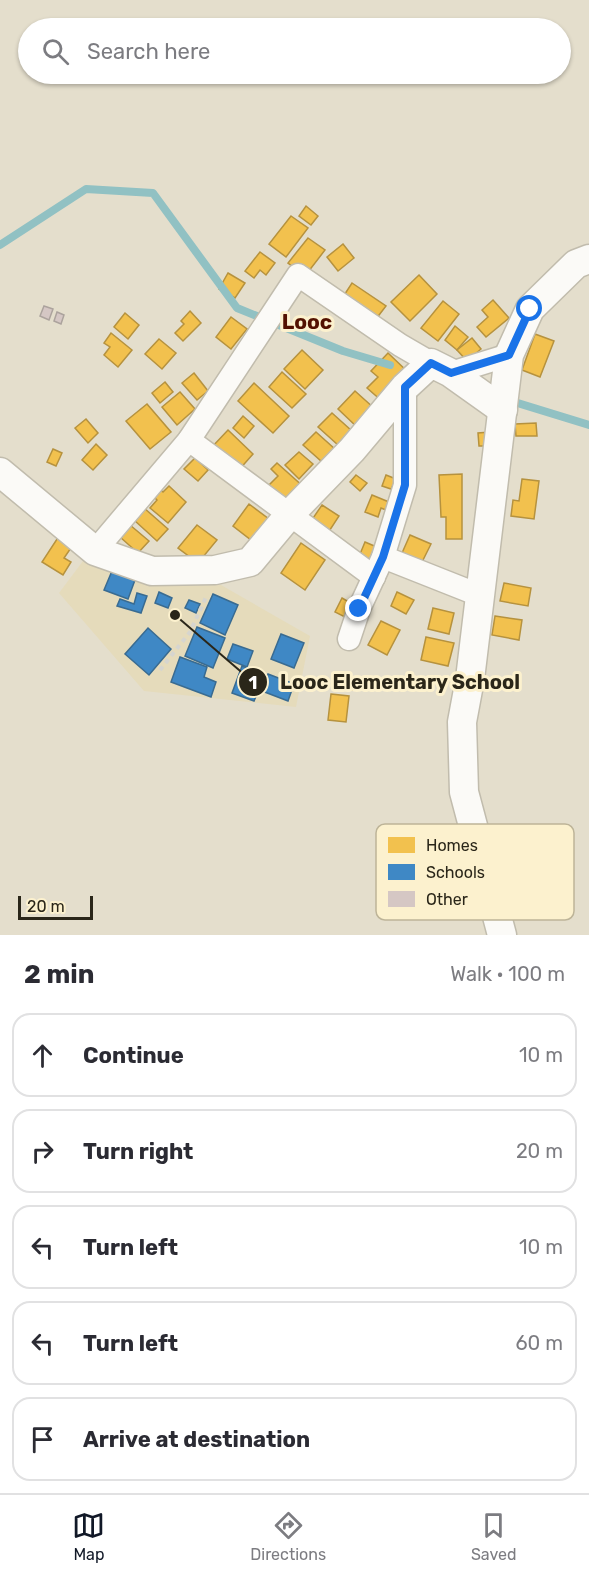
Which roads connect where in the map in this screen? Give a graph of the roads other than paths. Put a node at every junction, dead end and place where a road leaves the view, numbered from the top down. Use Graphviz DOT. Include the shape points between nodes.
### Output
graph roads {
  1 [pos="589,259"];
  2 [pos="509,355"];
  3 [pos="441,368"];
  4 [pos="405,387"];
  5 [pos="503,410"];
  6 [pos="189,440"];
  7 [pos="0,472"];
  8 [pos="290,514"];
  9 [pos="95,551"];
  10 [pos="379,567"];
  11 [pos="479,595"];
  12 [pos="349,639"];
  13 [pos="473,824"];
  14 [pos="498,920"];
  15 [pos="502,935"];
  1 -- 2 [label="street" via="576,264 530,309"];
  2 -- 3 [label="street"];
  2 -- 5 [label="street"];
  3 -- 4 [label="street"];
  3 -- 5 [label="street"];
  3 -- 6 [label="street" via="298,275"];
  4 -- 8 [label="street" via="352,450"];
  4 -- 10 [label="street" via="405,485"];
  5 -- 11 [label="street"];
  6 -- 8 [label="street"];
  6 -- 9 [label="street"];
  7 -- 9 [label="street"];
  8 -- 9 [label="street" via="250,562 215,570 152,571"];
  8 -- 10 [label="street"];
  10 -- 11 [label="street"];
  10 -- 12 [label="street"];
  11 -- 13 [label="street" via="462,722 464,792"];
  14 -- 15 [label="street"];
}
